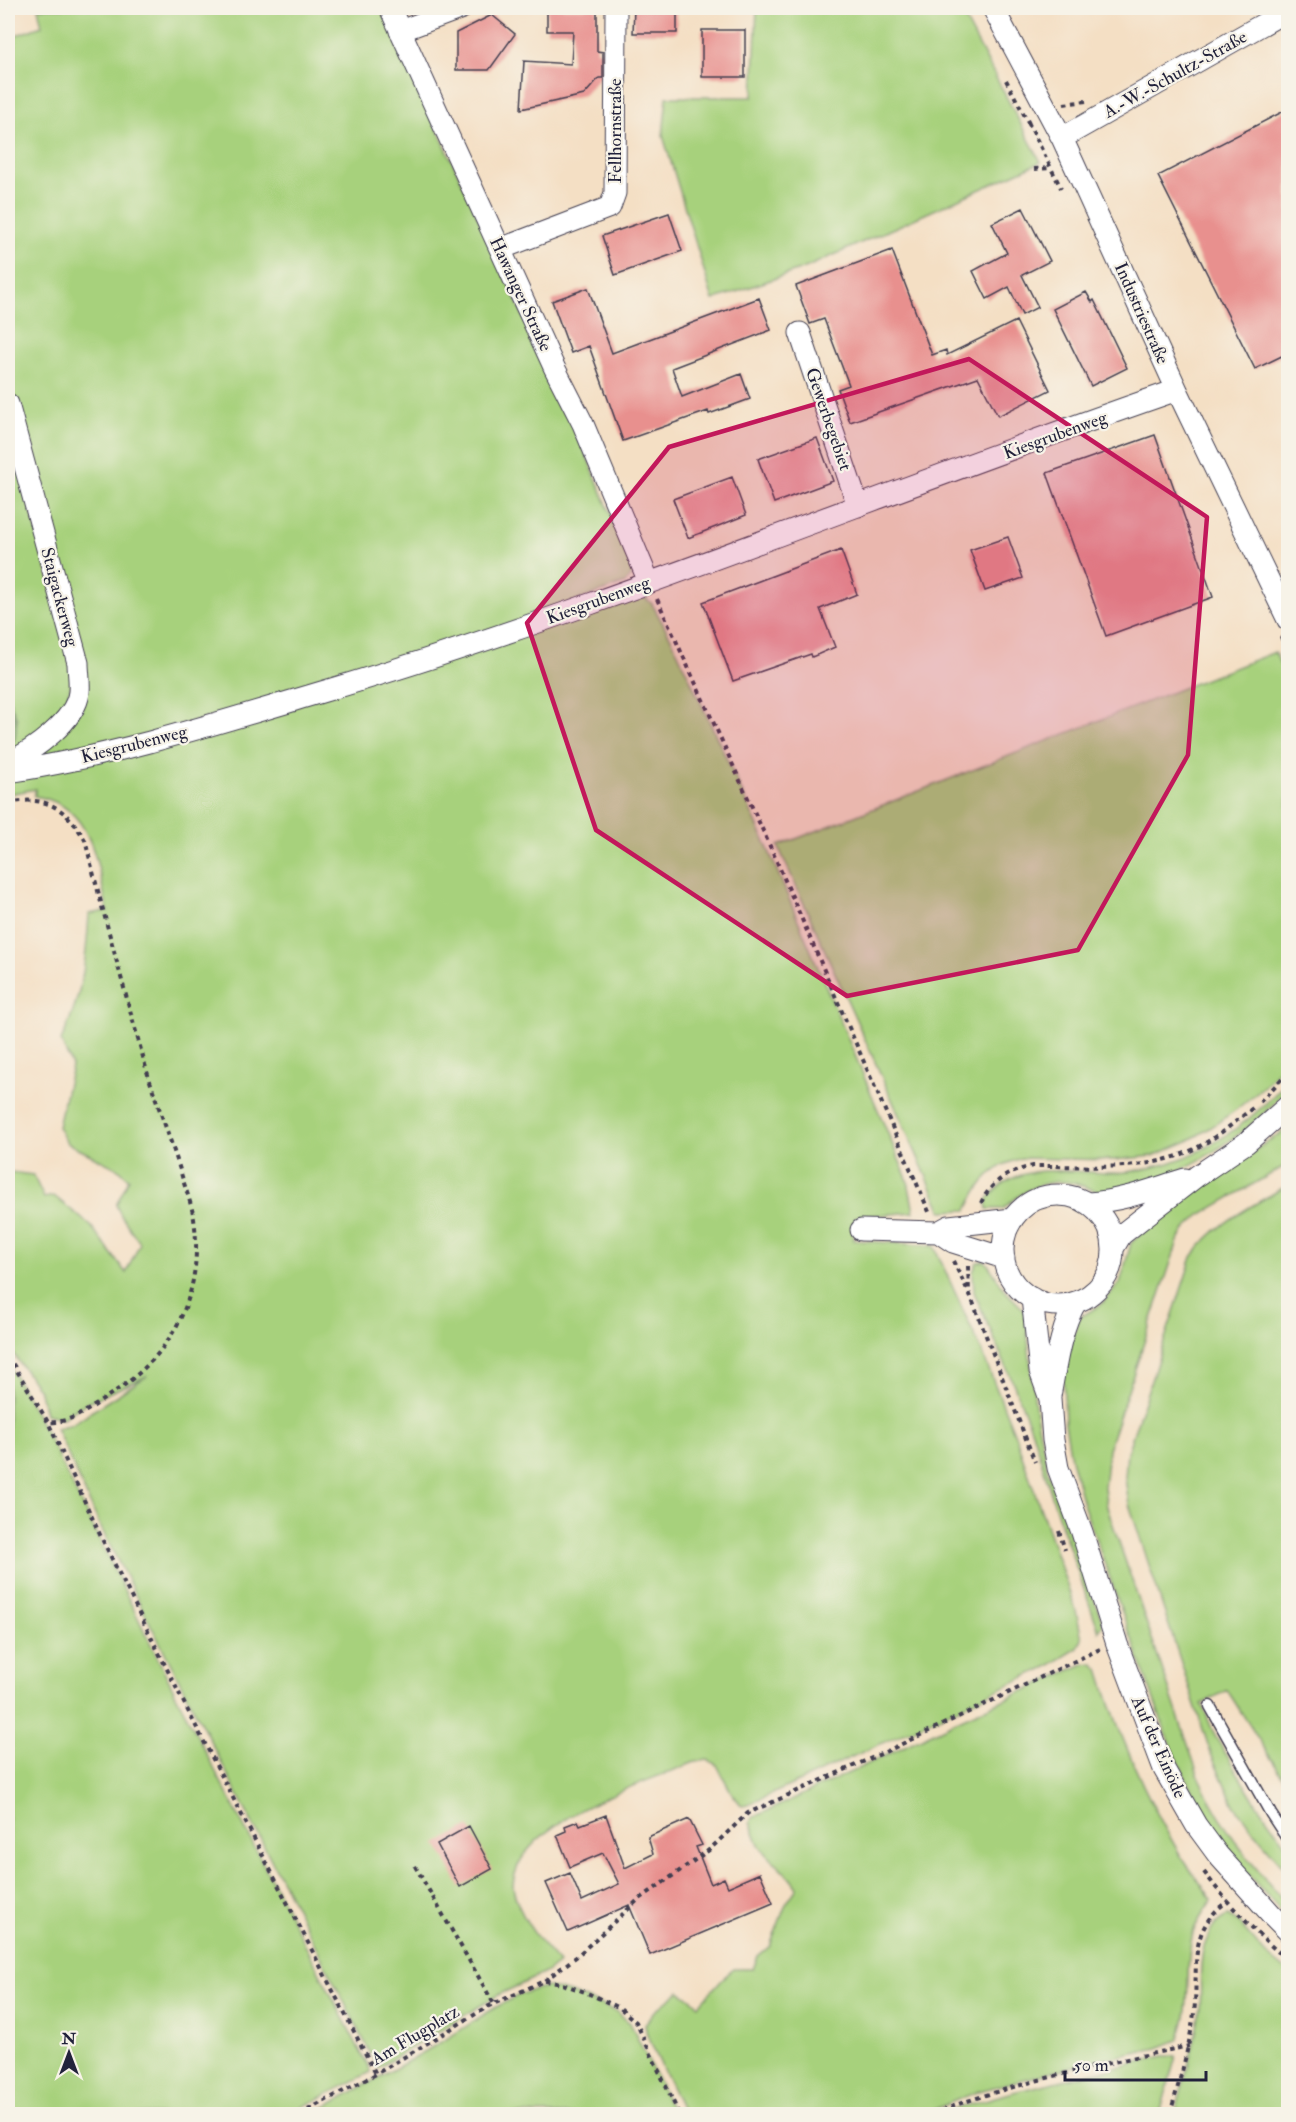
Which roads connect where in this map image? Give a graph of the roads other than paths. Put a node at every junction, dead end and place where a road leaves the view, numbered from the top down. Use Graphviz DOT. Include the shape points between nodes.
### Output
graph roads {
  1 [pos="390,8"];
  2 [pos="462,8"];
  3 [pos="616,8"];
  4 [pos="993,8"];
  5 [pos="1288,10"];
  6 [pos="400,31"];
  7 [pos="1062,138"];
  8 [pos="500,249"];
  9 [pos="800,333"];
  10 [pos="1177,390"];
  11 [pos="8,404"];
  12 [pos="858,506"];
  13 [pos="649,582"];
  14 [pos="1288,620"];
  15 [pos="8,763"];
  16 [pos="8,772"];
  17 [pos="1288,1106"];
  18 [pos="1197,1176"];
  19 [pos="1088,1203"];
  20 [pos="1013,1219"];
  21 [pos="861,1230"];
  22 [pos="938,1232"];
  23 [pos="1114,1247"];
  24 [pos="1004,1258"];
  25 [pos="1032,1298"];
  26 [pos="1076,1302"];
  27 [pos="1050,1399"];
  28 [pos="1210,1706"];
  29 [pos="1288,1840"];
  30 [pos="1288,1931"];
  1 -- 6 [label="street, Hawanger Straße"];
  2 -- 6 [label="street"];
  3 -- 8 [label="street, Fellhornstraße" via="615,193 610,207"];
  4 -- 7 [label="street, Industriestraße"];
  5 -- 7 [label="street, A.-W.-Schultz-Straße"];
  6 -- 8 [label="street, Hawanger Straße"];
  7 -- 10 [label="street, Industriestraße"];
  8 -- 13 [label="street, Hawanger Straße" via="583,424"];
  9 -- 12 [label="street, Gewerbegebiet"];
  10 -- 12 [label="street, Kiesgrubenweg"];
  10 -- 14 [label="street, Industriestraße"];
  11 -- 15 [label="street, Staigackerweg" via="78,663 79,694 67,719"];
  12 -- 13 [label="street, Kiesgrubenweg"];
  13 -- 16 [label="street, Kiesgrubenweg" via="408,666 282,704 144,743"];
  17 -- 18 [label="street" via="1246,1143"];
  18 -- 19 [label="street" via="1135,1196"];
  18 -- 23 [label="street" via="1121,1235"];
  19 -- 20 [label="street" via="1061,1194 1047,1196 1022,1208"];
  19 -- 23 [label="street" via="1109,1227"];
  20 -- 22 [label="street" via="949,1226"];
  20 -- 24 [label="street" via="1005,1237"];
  21 -- 22 [label="street"];
  22 -- 24 [label="street" via="953,1242"];
  23 -- 26 [label="street" via="1111,1267 1101,1285"];
  24 -- 25 [label="street" via="1013,1281"];
  25 -- 26 [label="street" via="1054,1304"];
  25 -- 27 [label="street" via="1040,1371"];
  26 -- 27 [label="street" via="1062,1340"];
  27 -- 30 [label="street, Auf der Einöde" via="1058,1468 1164,1769 1218,1855"];
  28 -- 29 [label="lane"];
}
